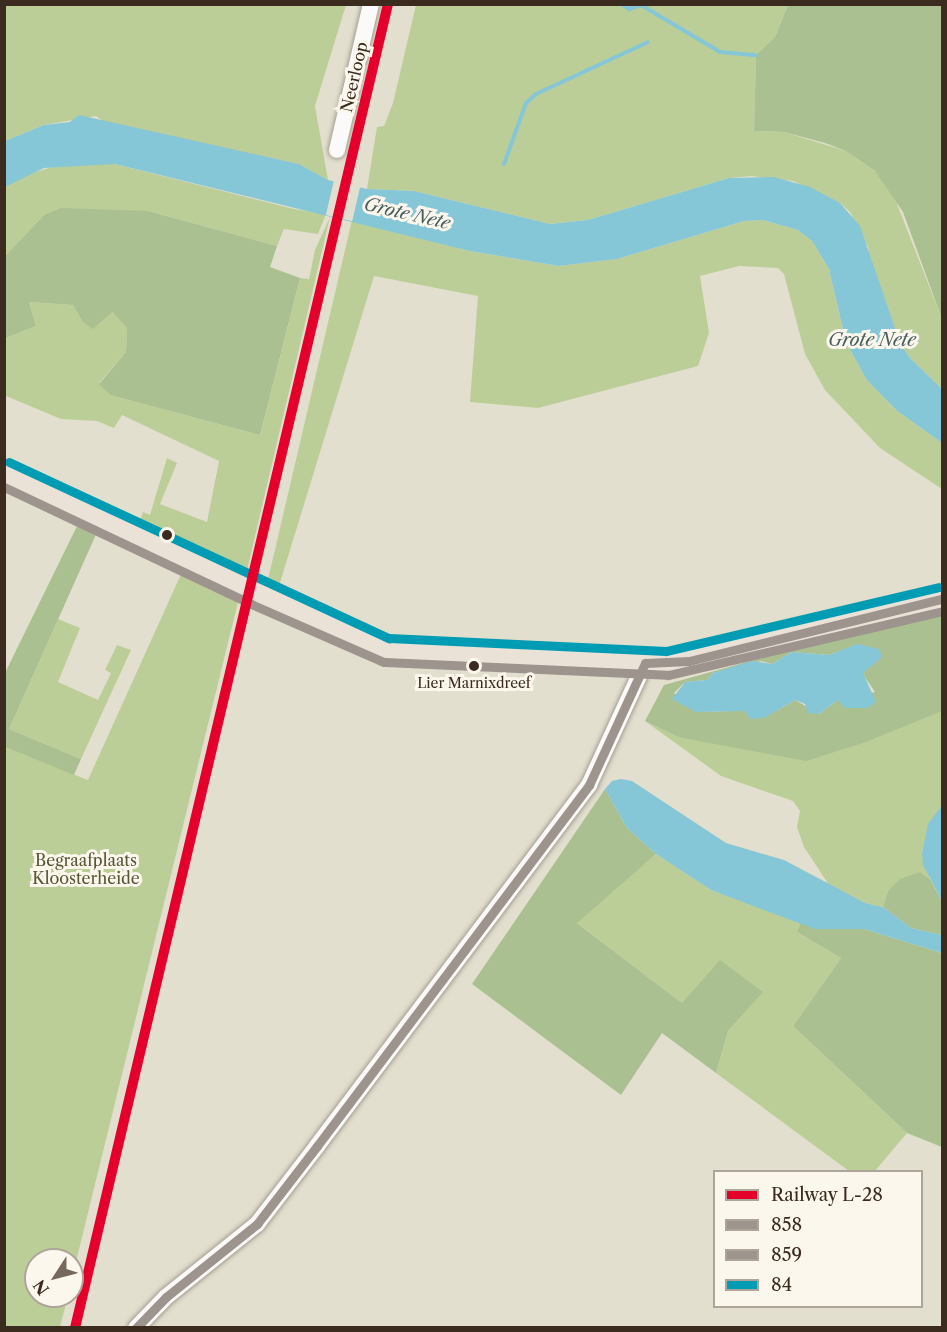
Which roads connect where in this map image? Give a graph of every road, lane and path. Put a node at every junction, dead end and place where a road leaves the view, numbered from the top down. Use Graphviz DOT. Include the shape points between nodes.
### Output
graph roads {
  1 [pos="371,4"];
  2 [pos="337,150"];
  3 [pos="4,473"];
  4 [pos="942,599"];
  5 [pos="645,663"];
  6 [pos="136,1328"];
  1 -- 2 [label="street, Neerloop"];
  3 -- 5 [label="main road" via="256,594 386,650"];
  4 -- 5 [label="main road" via="689,661"];
  5 -- 6 [label="street" via="589,785 338,1119 257,1224 166,1297"];
}
